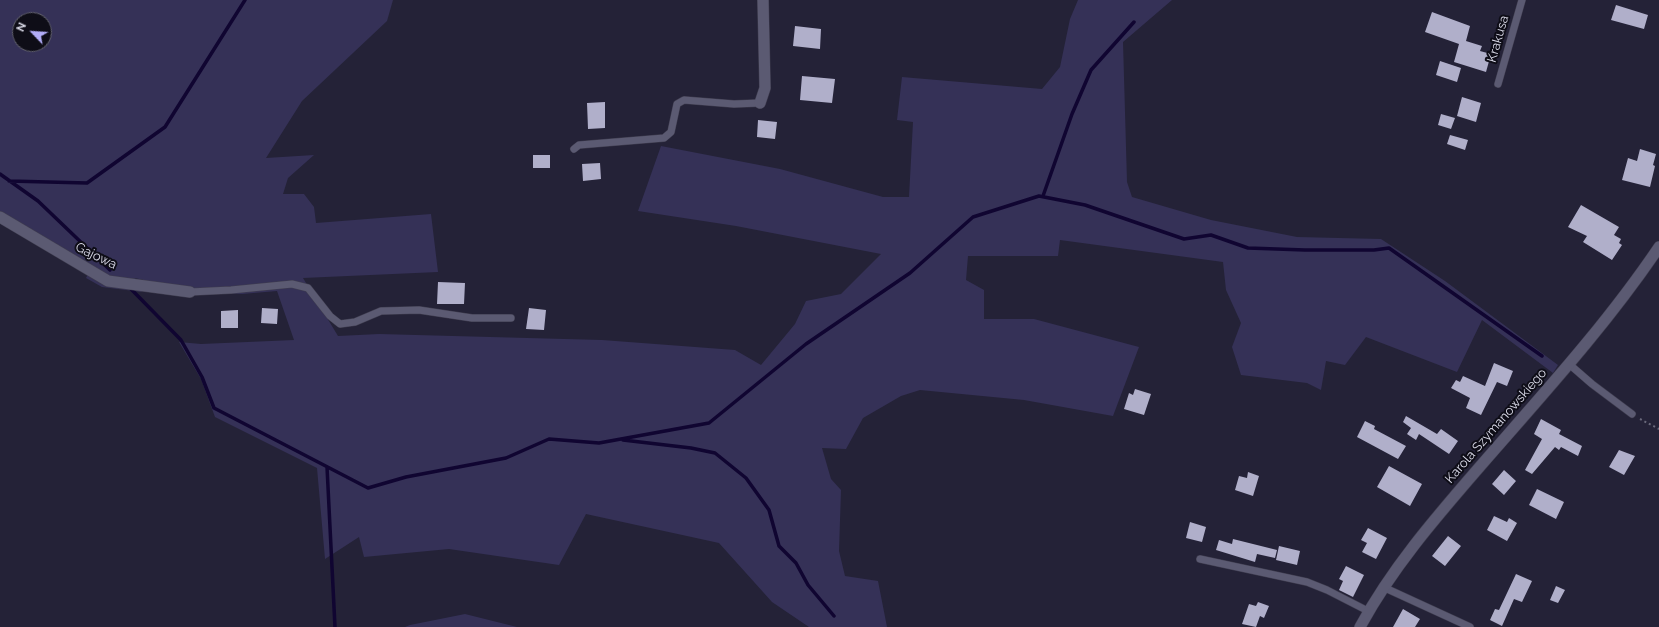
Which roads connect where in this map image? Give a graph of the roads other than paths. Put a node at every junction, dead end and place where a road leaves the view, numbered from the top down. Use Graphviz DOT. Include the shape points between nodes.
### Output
graph roads {
  1 [pos="764,0"];
  2 [pos="1522,0"];
  3 [pos="1498,84"];
  4 [pos="760,103"];
  5 [pos="574,149"];
  6 [pos="0,217"];
  7 [pos="1659,247"];
  8 [pos="190,292"];
  9 [pos="511,318"];
  10 [pos="1569,364"];
  11 [pos="1632,414"];
  12 [pos="1200,559"];
  13 [pos="1383,587"];
  14 [pos="1368,611"];
  15 [pos="1360,627"];
  16 [pos="1470,627"];
  1 -- 4 [label="street" via="765,88"];
  2 -- 3 [label="lane, Krakusa"];
  4 -- 5 [label="lane" via="734,104 684,100 677,104 671,132 664,138 578,145"];
  6 -- 8 [label="street, Gajowa" via="108,281"];
  7 -- 10 [label="street, Karola Szymanowskiego" via="1618,306"];
  8 -- 9 [label="lane" via="292,284 308,288 330,316 340,324 355,322 382,311 419,310 472,318"];
  10 -- 11 [label="lane"];
  10 -- 13 [label="street, Karola Szymanowskiego" via="1435,518"];
  12 -- 14 [label="lane" via="1307,582"];
  13 -- 14 [label="street, Karola Szymanowskiego"];
  13 -- 16 [label="lane"];
  14 -- 15 [label="street, Karola Szymanowskiego"];
}
